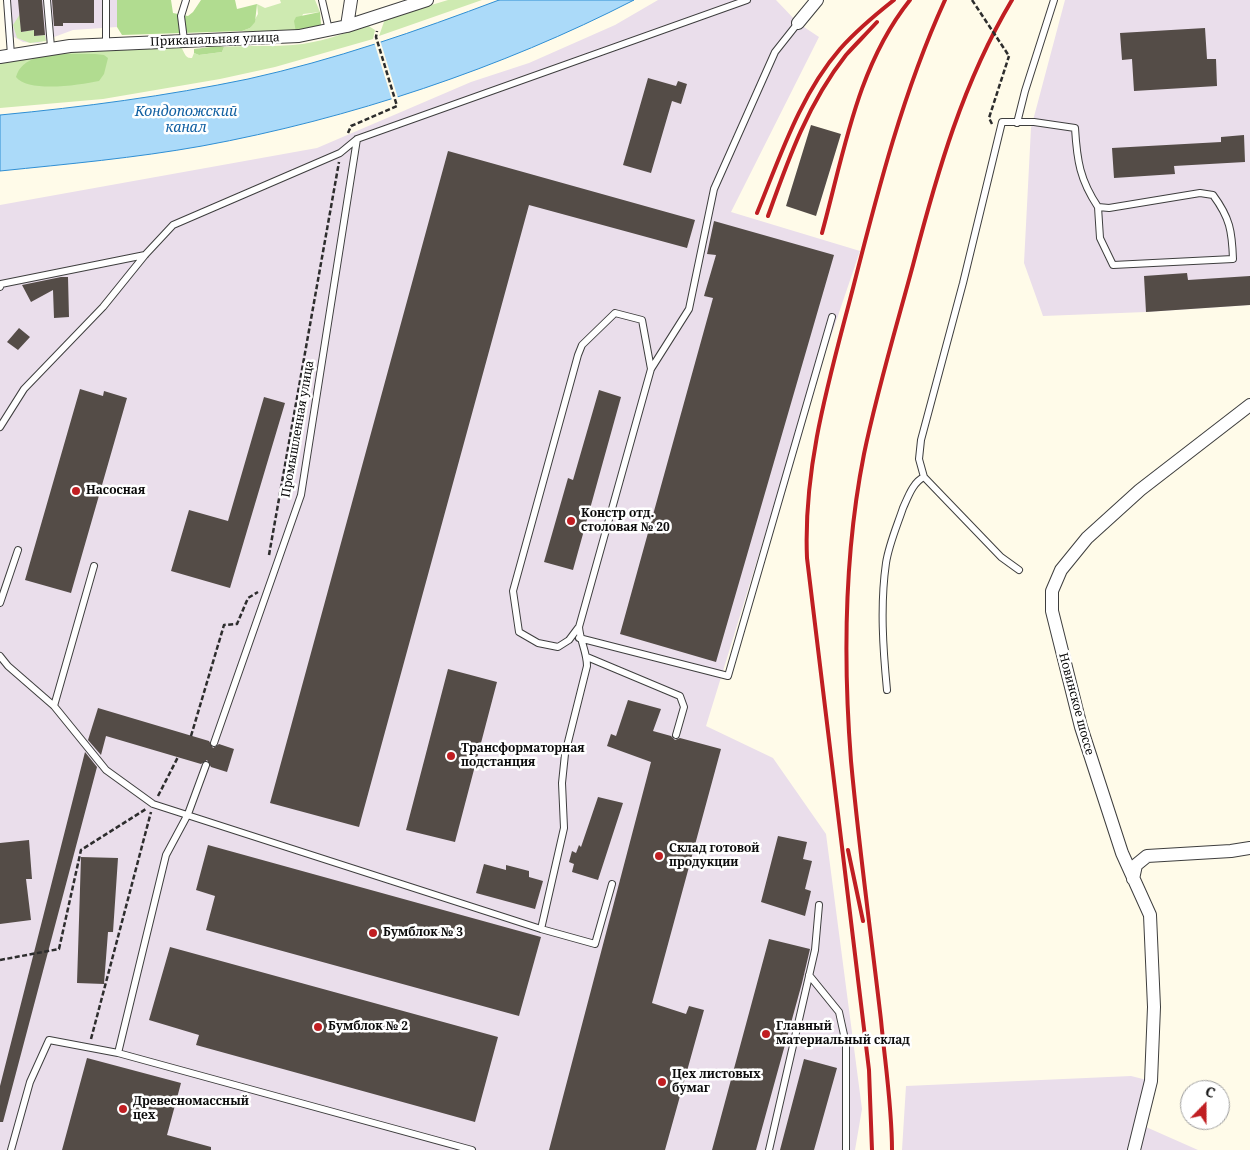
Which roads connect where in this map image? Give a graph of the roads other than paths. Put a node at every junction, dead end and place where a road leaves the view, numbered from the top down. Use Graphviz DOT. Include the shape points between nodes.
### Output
graph roads {
  1 [pos="7,0"];
  2 [pos="47,0"];
  3 [pos="106,0"];
  4 [pos="186,0"];
  5 [pos="322,0"];
  6 [pos="351,0"];
  7 [pos="426,0"];
  8 [pos="747,0"];
  9 [pos="817,0"];
  10 [pos="1054,0"];
  11 [pos="798,23"];
  12 [pos="347,26"];
  13 [pos="329,31"];
  14 [pos="184,40"];
  15 [pos="106,44"];
  16 [pos="51,47"];
  17 [pos="6,56"];
  18 [pos="1017,122"];
  19 [pos="357,139"];
  20 [pos="1098,207"];
  21 [pos="145,255"];
  22 [pos="0,284"];
  23 [pos="832,317"];
  24 [pos="651,369"];
  25 [pos="1250,405"];
  26 [pos="0,427"];
  27 [pos="924,477"];
  28 [pos="18,550"];
  29 [pos="94,566"];
  30 [pos="1019,570"];
  31 [pos="0,602"];
  32 [pos="578,627"];
  33 [pos="579,638"];
  34 [pos="0,656"];
  35 [pos="587,657"];
  36 [pos="8,666"];
  37 [pos="0,667"];
  38 [pos="887,690"];
  39 [pos="54,706"];
  40 [pos="676,735"];
  41 [pos="214,743"];
  42 [pos="206,765"];
  43 [pos="188,814"];
  44 [pos="1250,848"];
  45 [pos="1133,879"];
  46 [pos="612,884"];
  47 [pos="820,905"];
  48 [pos="541,929"];
  49 [pos="809,975"];
  50 [pos="118,1052"];
  51 [pos="11,1150"];
  52 [pos="472,1150"];
  53 [pos="769,1150"];
  54 [pos="846,1150"];
  55 [pos="1134,1150"];
  1 -- 17 [label="lane"];
  2 -- 16 [label="lane"];
  3 -- 15 [label="lane"];
  4 -- 14 [label="lane" via="181,16"];
  5 -- 13 [label="lane"];
  6 -- 12 [label="street"];
  7 -- 12 [label="street, Приканальная улица"];
  8 -- 19 [label="lane"];
  9 -- 11 [label="street"];
  10 -- 18 [label="lane"];
  11 -- 24 [label="lane" via="775,52 714,189 689,309"];
  12 -- 13 [label="street, Приканальная улица"];
  13 -- 14 [label="street, Приканальная улица" via="286,38"];
  14 -- 15 [label="street, Приканальная улица"];
  15 -- 16 [label="street, Приканальная улица"];
  16 -- 17 [label="street, Приканальная улица"];
  18 -- 20 [label="lane" via="1075,128 1076,152 1085,187"];
  18 -- 27 [label="lane" via="1002,122 921,440 919,459"];
  19 -- 21 [label="lane" via="340,153 173,225"];
  19 -- 41 [label="lane, Промышленная улица" via="300,495"];
  20 -- 20 [label="lane" via="1200,193 1213,195 1224,209 1232,229 1233,259 1113,265 1100,238"];
  21 -- 22 [label="lane"];
  21 -- 26 [label="lane" via="103,307 24,389"];
  23 -- 33 [label="lane" via="728,676"];
  24 -- 32 [label="lane"];
  24 -- 32 [label="lane" via="642,320 615,312 582,345 578,355 513,592 519,632 538,643 558,648"];
  25 -- 45 [label="street, Новинское шоссе" via="1140,490 1094,532 1061,570 1052,591 1052,611 1081,727"];
  27 -- 30 [label="lane" via="1001,557"];
  27 -- 38 [label="lane" via="918,480 907,500 886,563 883,642"];
  28 -- 31 [label="lane"];
  29 -- 39 [label="lane"];
  32 -- 33 [label="lane"];
  33 -- 35 [label="lane"];
  34 -- 36 [label="lane"];
  35 -- 40 [label="lane" via="680,696 684,707"];
  35 -- 48 [label="lane" via="565,754 562,782 564,828"];
  36 -- 37 [label="lane"];
  36 -- 39 [label="lane"];
  39 -- 43 [label="lane" via="106,770 153,804"];
  42 -- 43 [label="lane"];
  43 -- 48 [label="lane"];
  43 -- 50 [label="lane" via="166,855"];
  44 -- 45 [label="street" via="1147,856 1136,865"];
  45 -- 55 [label="street, Новинское шоссе" via="1150,915 1154,1007 1151,1081"];
  46 -- 48 [label="lane" via="595,944"];
  47 -- 49 [label="lane"];
  49 -- 53 [label="lane"];
  49 -- 54 [label="lane" via="839,1012 846,1044"];
  50 -- 51 [label="lane" via="49,1040 30,1082"];
  50 -- 52 [label="lane"];
}
